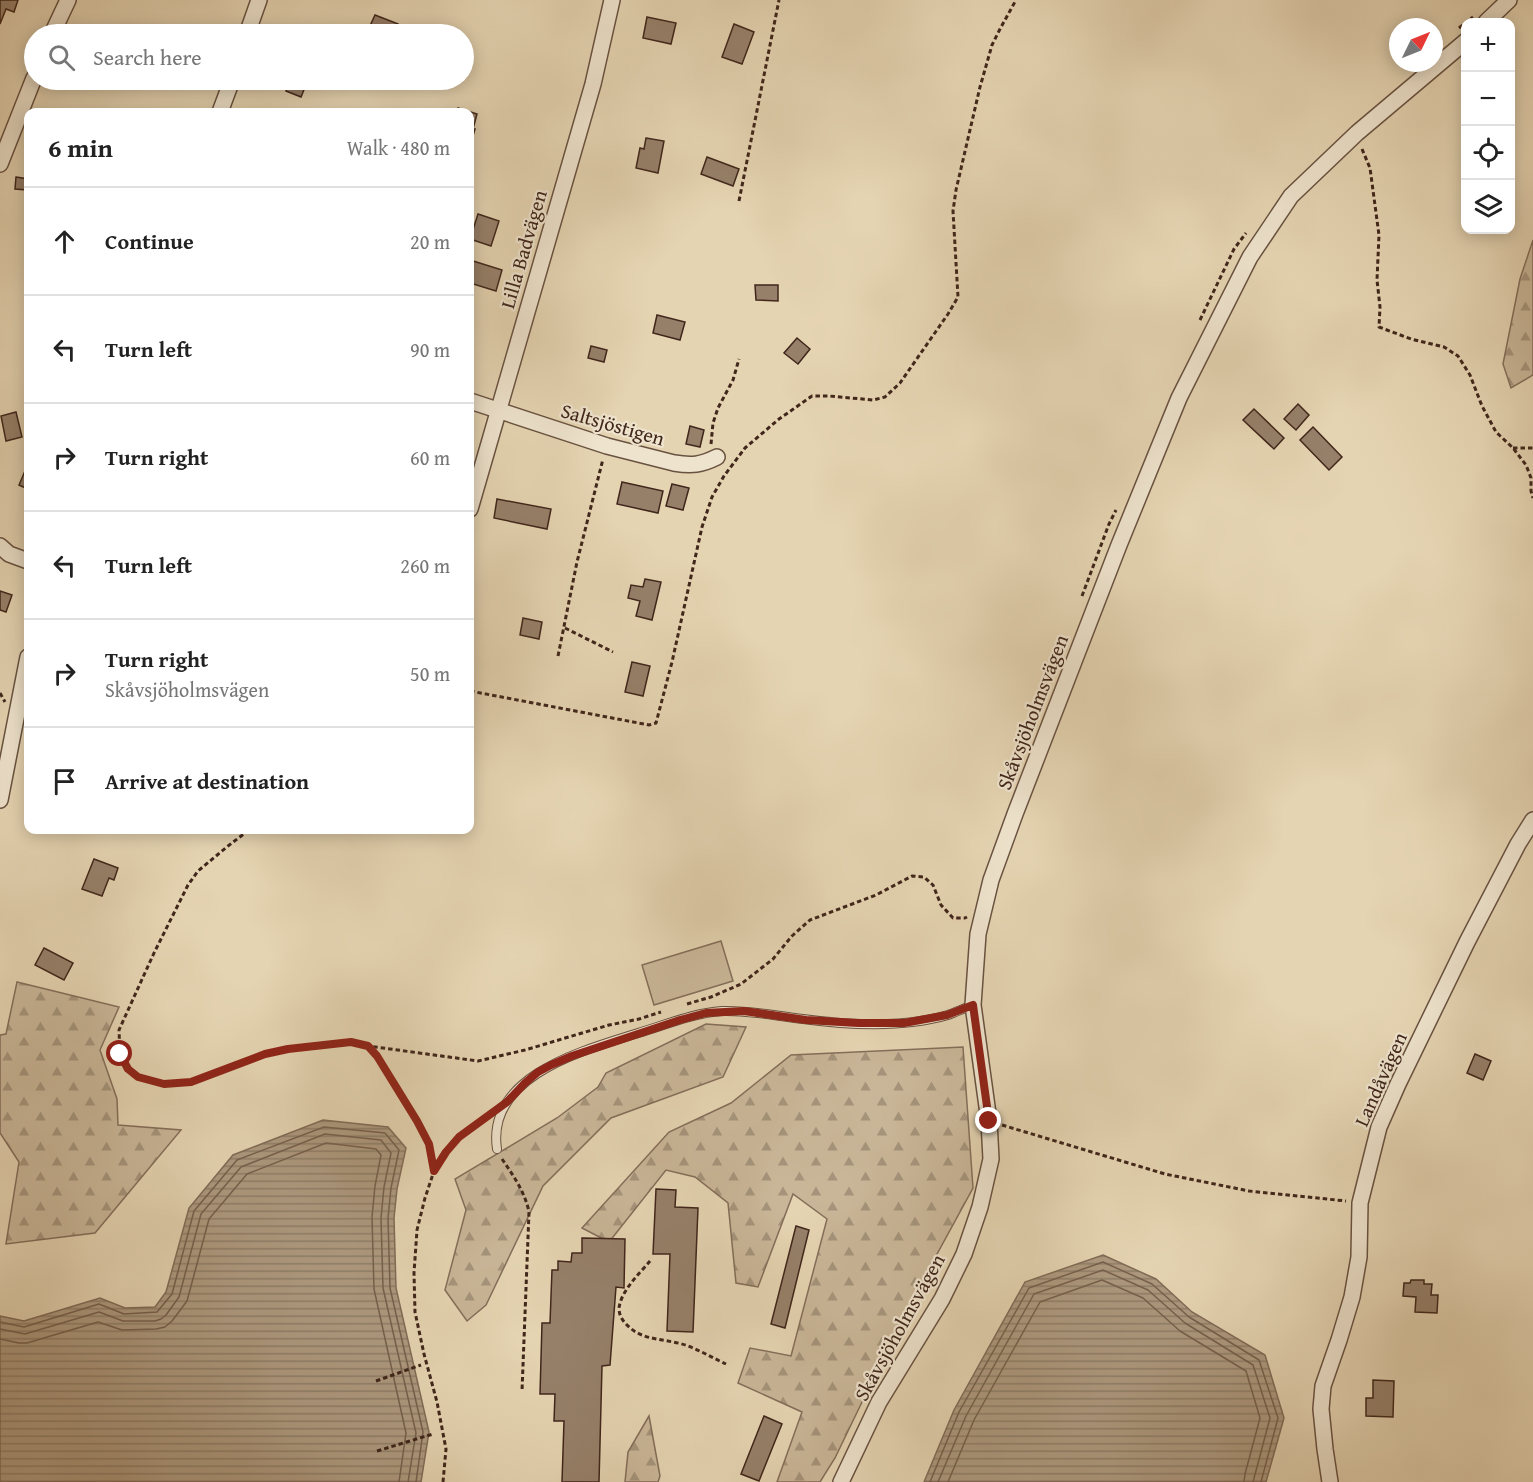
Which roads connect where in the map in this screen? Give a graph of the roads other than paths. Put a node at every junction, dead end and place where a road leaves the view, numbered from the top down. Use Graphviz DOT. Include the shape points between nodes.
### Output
graph roads {
  1 [pos="68,0"];
  2 [pos="258,0"];
  3 [pos="612,0"];
  4 [pos="1509,0"];
  5 [pos="1482,18"];
  6 [pos="57,24"];
  7 [pos="250,24"];
  8 [pos="1459,37"];
  9 [pos="29,90"];
  10 [pos="228,90"];
  11 [pos="222,108"];
  12 [pos="0,164"];
  13 [pos="474,402"];
  14 [pos="498,410"];
  15 [pos="713,458"];
  16 [pos="474,495"];
  17 [pos="0,546"];
  18 [pos="24,560"];
  19 [pos="24,677"];
  20 [pos="0,800"];
  21 [pos="1533,820"];
  22 [pos="973,1005"];
  23 [pos="497,1149"];
  24 [pos="841,1482"];
  25 [pos="1330,1482"];
  1 -- 6 [label="street"];
  2 -- 7 [label="street"];
  3 -- 14 [label="street, Lilla Badvägen" via="593,84"];
  4 -- 5 [label="street"];
  8 -- 22 [label="street, Skåvsjöholmsvägen" via="1291,196 1250,257 1179,398 991,880 978,934"];
  9 -- 12 [label="street"];
  10 -- 11 [label="street"];
  13 -- 14 [label="street, Saltsjöstigen"];
  14 -- 15 [label="street, Saltsjöstigen" via="607,446 684,465 701,464"];
  14 -- 16 [label="street, Lilla Badvägen"];
  17 -- 18 [label="street"];
  19 -- 20 [label="street"];
  21 -- 25 [label="street, Landåvägen" via="1508,863 1379,1127 1360,1203 1359,1257 1352,1297 1323,1386 1321,1409"];
  22 -- 23 [label="lane" via="947,1015 904,1023 806,1020 744,1011 706,1013 551,1065 507,1102 496,1129"];
  22 -- 24 [label="street, Skåvsjöholmsvägen" via="991,1159 980,1207 964,1254 942,1299 879,1402"];
}
